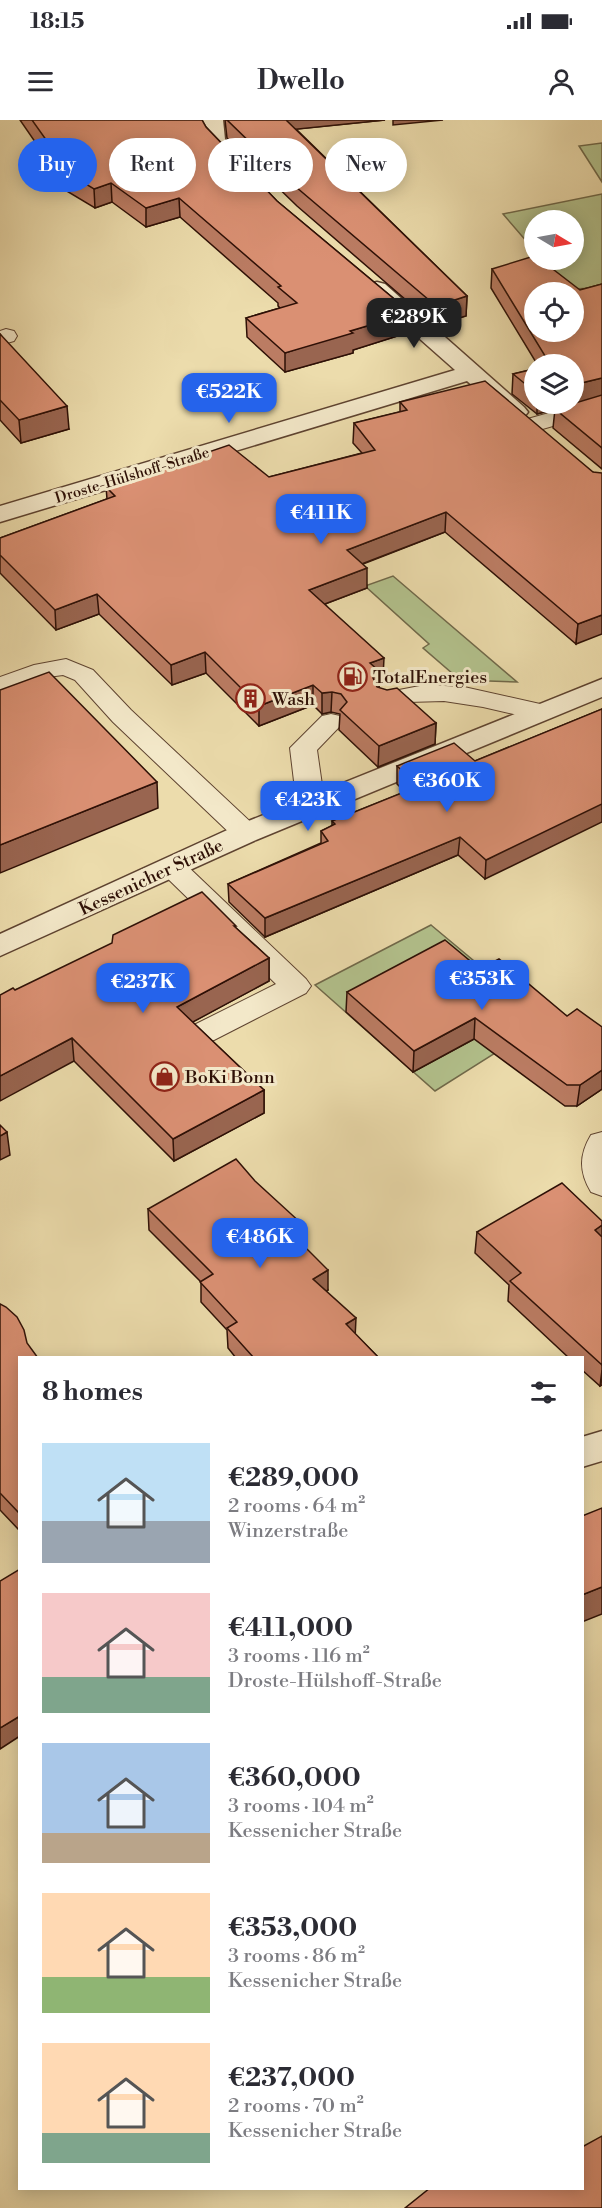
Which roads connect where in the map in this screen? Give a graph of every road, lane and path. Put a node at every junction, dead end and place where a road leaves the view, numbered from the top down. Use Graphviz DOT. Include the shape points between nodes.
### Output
graph roads {
  1 [pos="213,120"];
  2 [pos="215,138"];
  3 [pos="360,275"];
  4 [pos="470,373"];
  5 [pos="602,405"];
  6 [pos="541,432"];
  7 [pos="0,514"];
  8 [pos="0,686"];
  9 [pos="602,687"];
  10 [pos="387,700"];
  11 [pos="540,712"];
  12 [pos="331,722"];
  13 [pos="311,806"];
  14 [pos="246,833"];
  15 [pos="172,867"];
  16 [pos="0,946"];
  17 [pos="203,1034"];
  18 [pos="602,1143"];
  19 [pos="602,1184"];
  20 [pos="602,1446"];
  21 [pos="584,1451"];
  1 -- 2 [label="street"];
  3 -- 4 [label="street"];
  4 -- 6 [label="street"];
  4 -- 7 [label="street, Droste-Hülshoff-Straße"];
  5 -- 6 [label="lane"];
  8 -- 14 [label="lane" via="54,668 66,667 84,675"];
  9 -- 11 [label="street, Kessenicher Straße"];
  10 -- 11 [label="lane" via="406,693 457,694"];
  11 -- 13 [label="street, Kessenicher Straße"];
  12 -- 13 [label="lane" via="303,748"];
  13 -- 14 [label="street, Kessenicher Straße"];
  14 -- 15 [label="street, Kessenicher Straße"];
  15 -- 16 [label="street, Kessenicher Straße"];
  15 -- 17 [label="lane" via="296,986"];
  18 -- 19 [label="lane" via="597,1170"];
  20 -- 21 [label="street"];
}
